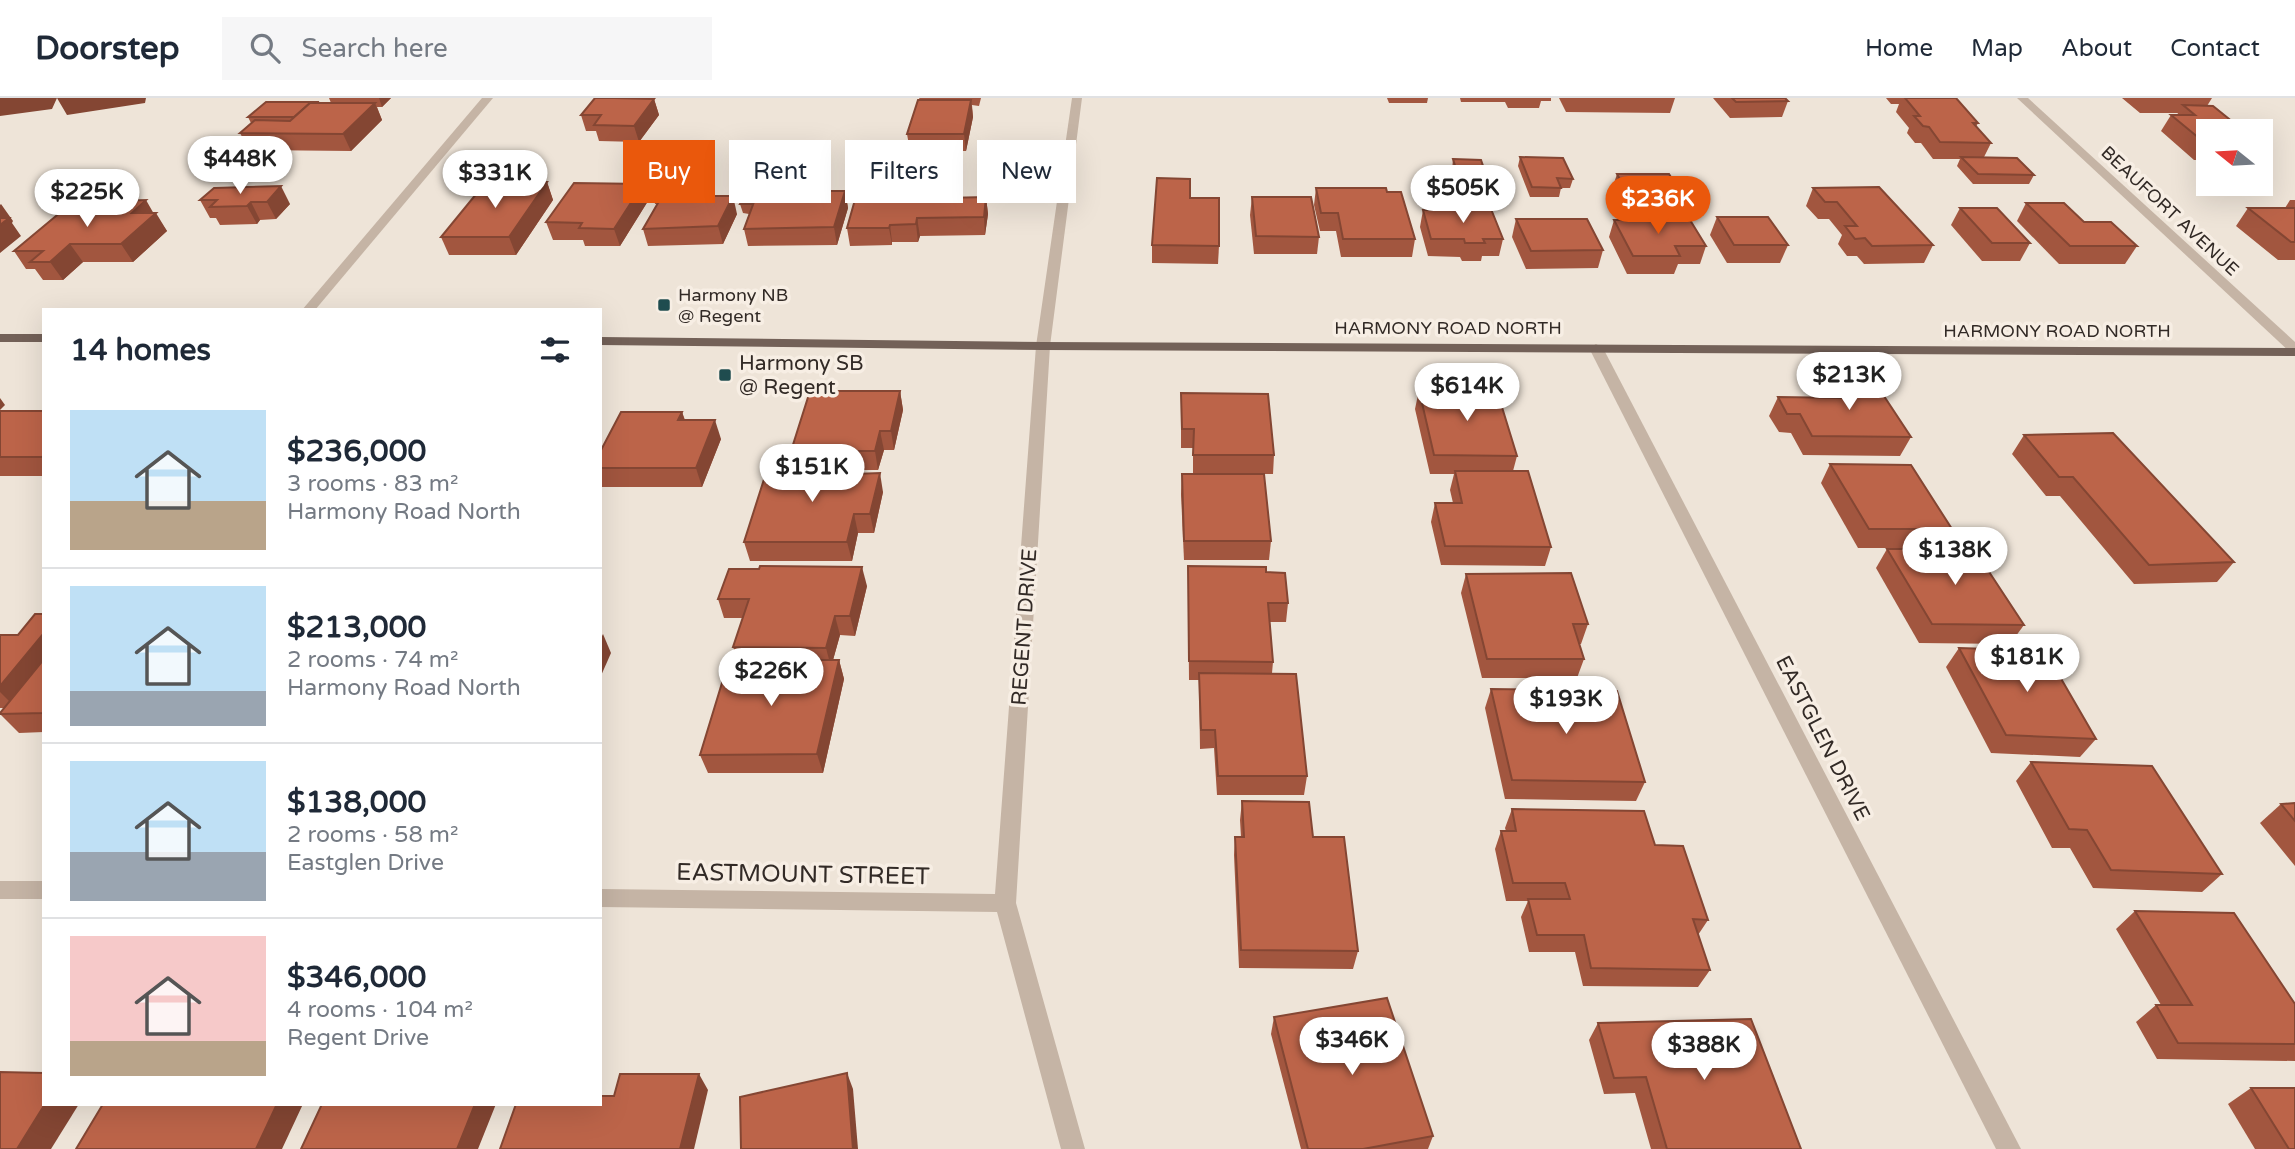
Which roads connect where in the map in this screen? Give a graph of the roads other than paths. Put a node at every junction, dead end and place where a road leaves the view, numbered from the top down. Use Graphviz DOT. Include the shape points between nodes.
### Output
graph roads {
  1 [pos="488,98"];
  2 [pos="1077,98"];
  3 [pos="2022,98"];
  4 [pos="310,308"];
  5 [pos="0,338"];
  6 [pos="42,338"];
  7 [pos="602,341"];
  8 [pos="1043,346"];
  9 [pos="1596,348"];
  10 [pos="2295,350"];
  11 [pos="0,890"];
  12 [pos="42,890"];
  13 [pos="602,898"];
  14 [pos="1005,903"];
  15 [pos="1073,1149"];
  16 [pos="2010,1149"];
  1 -- 4 [label="street"];
  2 -- 8 [label="street, REGENT DRIVE"];
  3 -- 10 [label="street, BEAUFORT AVENUE"];
  5 -- 6 [label="main road"];
  7 -- 8 [label="main road, HARMONY ROAD NORTH"];
  8 -- 9 [label="main road, HARMONY ROAD NORTH"];
  8 -- 14 [label="street, REGENT DRIVE"];
  9 -- 10 [label="main road, HARMONY ROAD NORTH"];
  9 -- 16 [label="street, EASTGLEN DRIVE"];
  11 -- 12 [label="street"];
  13 -- 14 [label="street, EASTMOUNT STREET"];
  14 -- 15 [label="street, REGENT DRIVE"];
}
